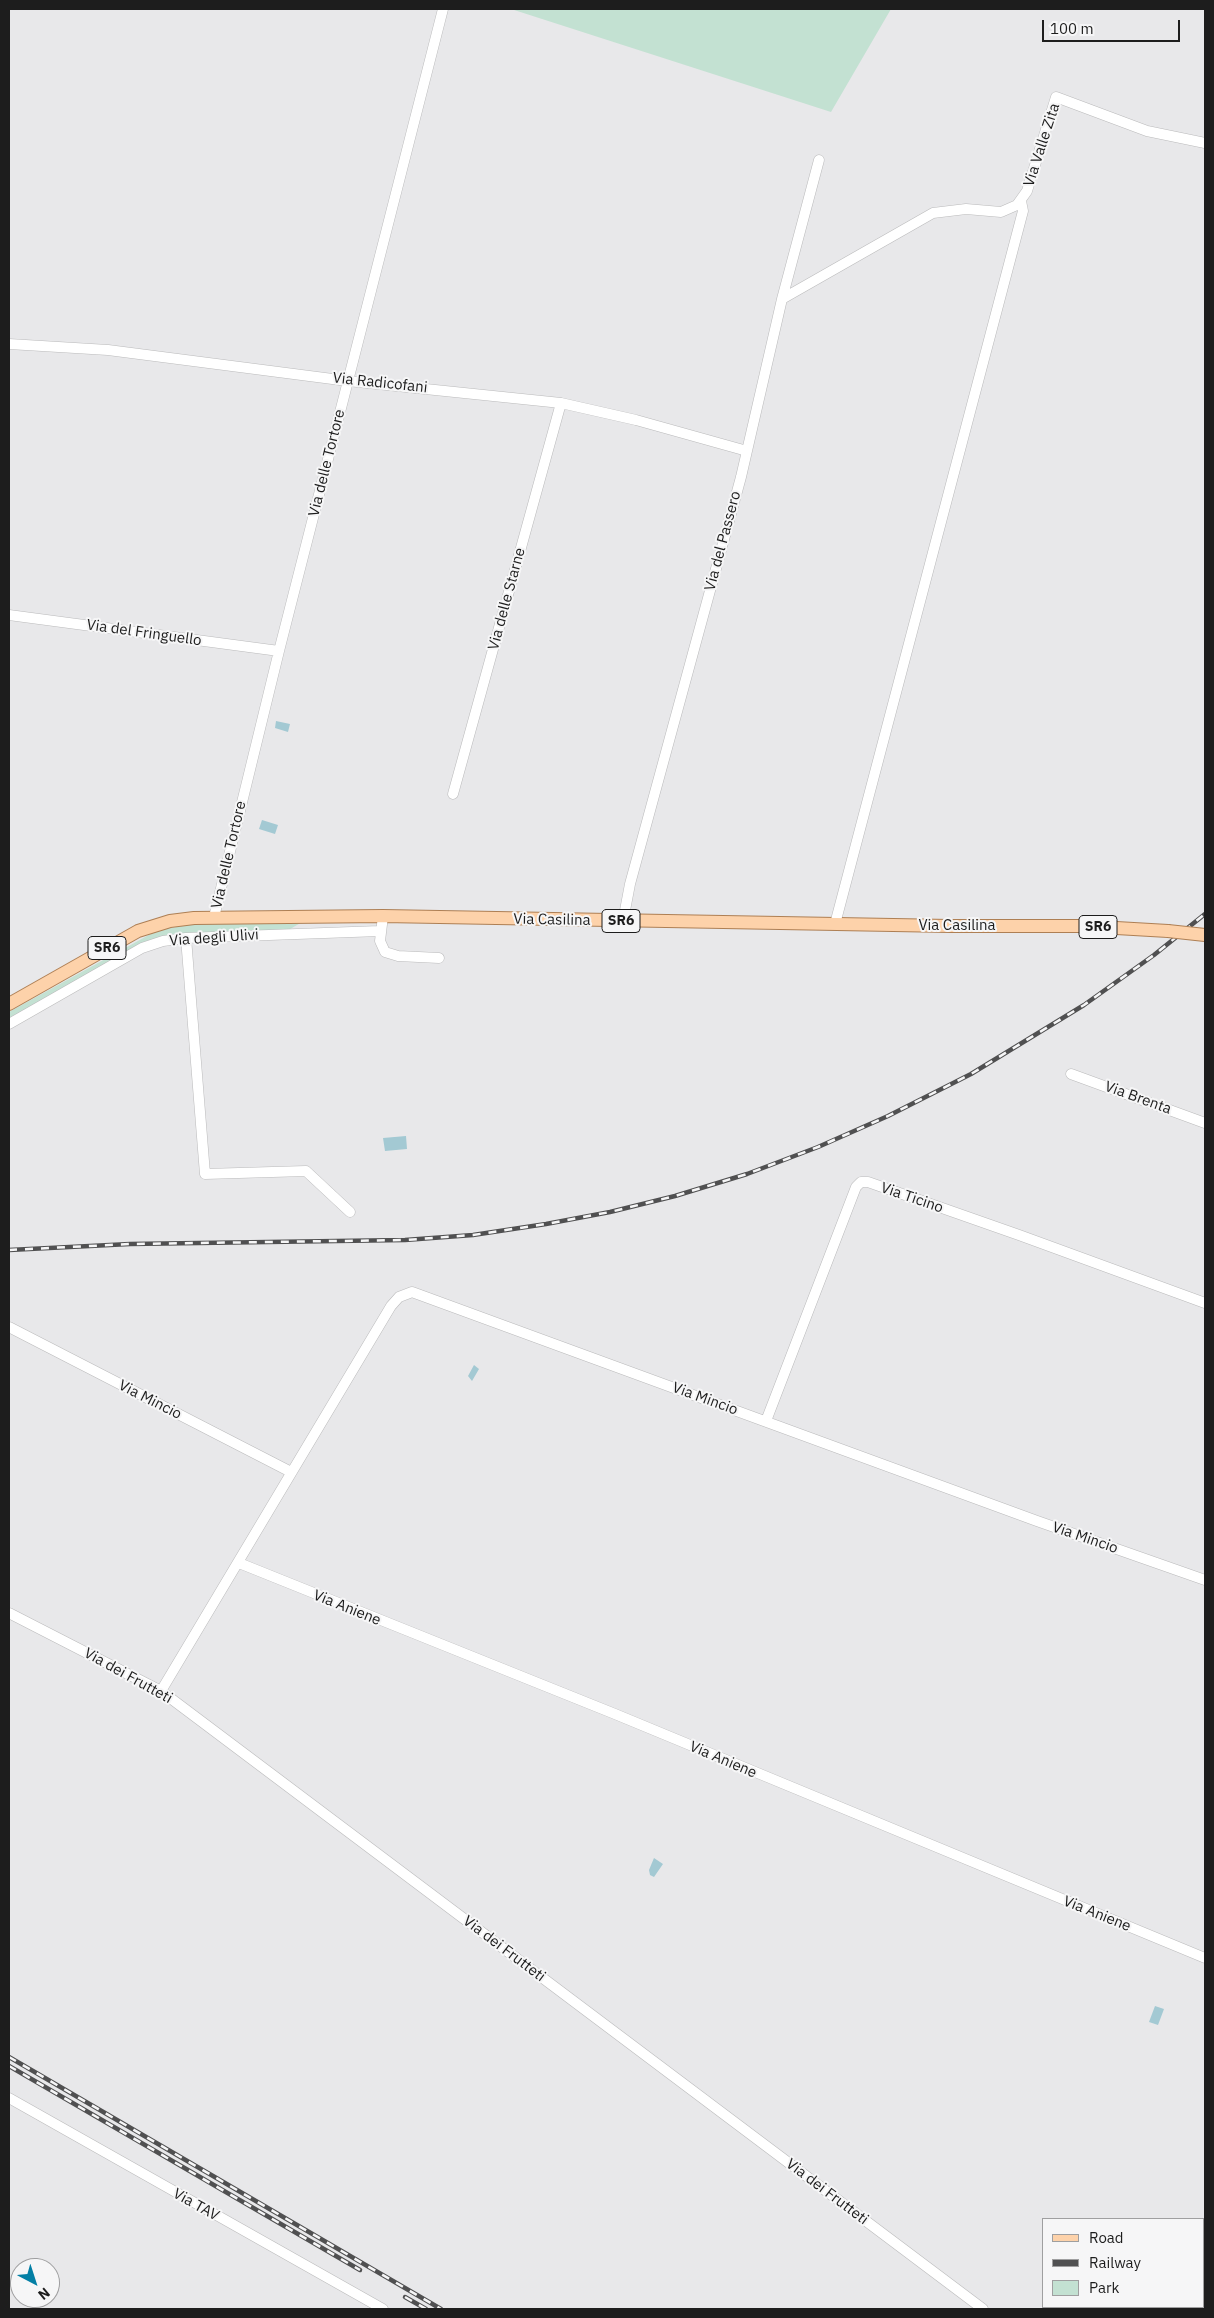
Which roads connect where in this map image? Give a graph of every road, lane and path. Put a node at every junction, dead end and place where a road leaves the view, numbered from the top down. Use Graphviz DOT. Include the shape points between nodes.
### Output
graph roads {
  1 [pos="443,9"];
  2 [pos="1205,143"];
  3 [pos="819,160"];
  4 [pos="1021,202"];
  5 [pos="782,299"];
  6 [pos="9,344"];
  7 [pos="348,381"];
  8 [pos="561,403"];
  9 [pos="747,451"];
  10 [pos="9,615"];
  11 [pos="279,651"];
  12 [pos="453,794"];
  13 [pos="383,916"];
  14 [pos="214,917"];
  15 [pos="623,921"];
  16 [pos="835,924"];
  17 [pos="380,931"];
  18 [pos="1205,935"];
  19 [pos="186,938"];
  20 [pos="438,958"];
  21 [pos="9,1004"];
  22 [pos="9,1024"];
  23 [pos="1071,1074"];
  24 [pos="1205,1123"];
  25 [pos="350,1212"];
  26 [pos="1205,1303"];
  27 [pos="9,1326"];
  28 [pos="766,1421"];
  29 [pos="291,1472"];
  30 [pos="239,1563"];
  31 [pos="1205,1580"];
  32 [pos="9,1613"];
  33 [pos="161,1691"];
  34 [pos="1205,1958"];
  35 [pos="9,2098"];
  36 [pos="383,2309"];
  37 [pos="983,2309"];
  1 -- 7 [label="street, Via delle Tortore"];
  2 -- 4 [label="street, Via Valle Zita" via="1146,131 1056,97 1028,191"];
  3 -- 5 [label="street, Via del Passero"];
  4 -- 5 [label="street, Via Valle Zita" via="1001,212 966,209 933,214"];
  4 -- 16 [label="street" via="1023,211"];
  5 -- 9 [label="street, Via del Passero"];
  6 -- 7 [label="street, Via Radicofani" via="108,350"];
  7 -- 8 [label="street, Via Radicofani"];
  7 -- 11 [label="street, Via delle Tortore"];
  8 -- 9 [label="street, Via Radicofani"];
  8 -- 12 [label="street, Via delle Starne"];
  9 -- 15 [label="street, Via del Passero" via="630,884"];
  10 -- 11 [label="street, Via del Fringuello"];
  11 -- 14 [label="street, Via delle Tortore"];
  13 -- 14 [label="main road, Via Casilina / SR6"];
  13 -- 15 [label="main road, Via Casilina / SR6"];
  13 -- 17 [label="street"];
  14 -- 21 [label="main road, Via Casilina / SR6" via="176,920 145,928"];
  15 -- 16 [label="main road, Via Casilina / SR6"];
  16 -- 18 [label="main road, Via Casilina / SR6, bridge" via="1082,926"];
  17 -- 19 [label="street, Via degli Ulivi"];
  17 -- 20 [label="street" via="380,947 388,954"];
  19 -- 22 [label="street, Via degli Ulivi" via="142,948"];
  19 -- 25 [label="street" via="205,1174 306,1171"];
  23 -- 24 [label="street, Via Brenta"];
  26 -- 28 [label="street, Via Ticino" via="861,1182 856,1187"];
  27 -- 29 [label="street, Via Mincio"];
  28 -- 29 [label="street, Via Mincio" via="412,1292 399,1297 391,1306"];
  28 -- 31 [label="street, Via Mincio"];
  29 -- 30 [label="street, Via Mincio"];
  30 -- 33 [label="street, Via Mincio"];
  30 -- 34 [label="street, Via Aniene" via="615,1714"];
  32 -- 33 [label="street, Via dei Frutteti"];
  33 -- 37 [label="street, Via dei Frutteti"];
  35 -- 36 [label="street, Via TAV"];
}
